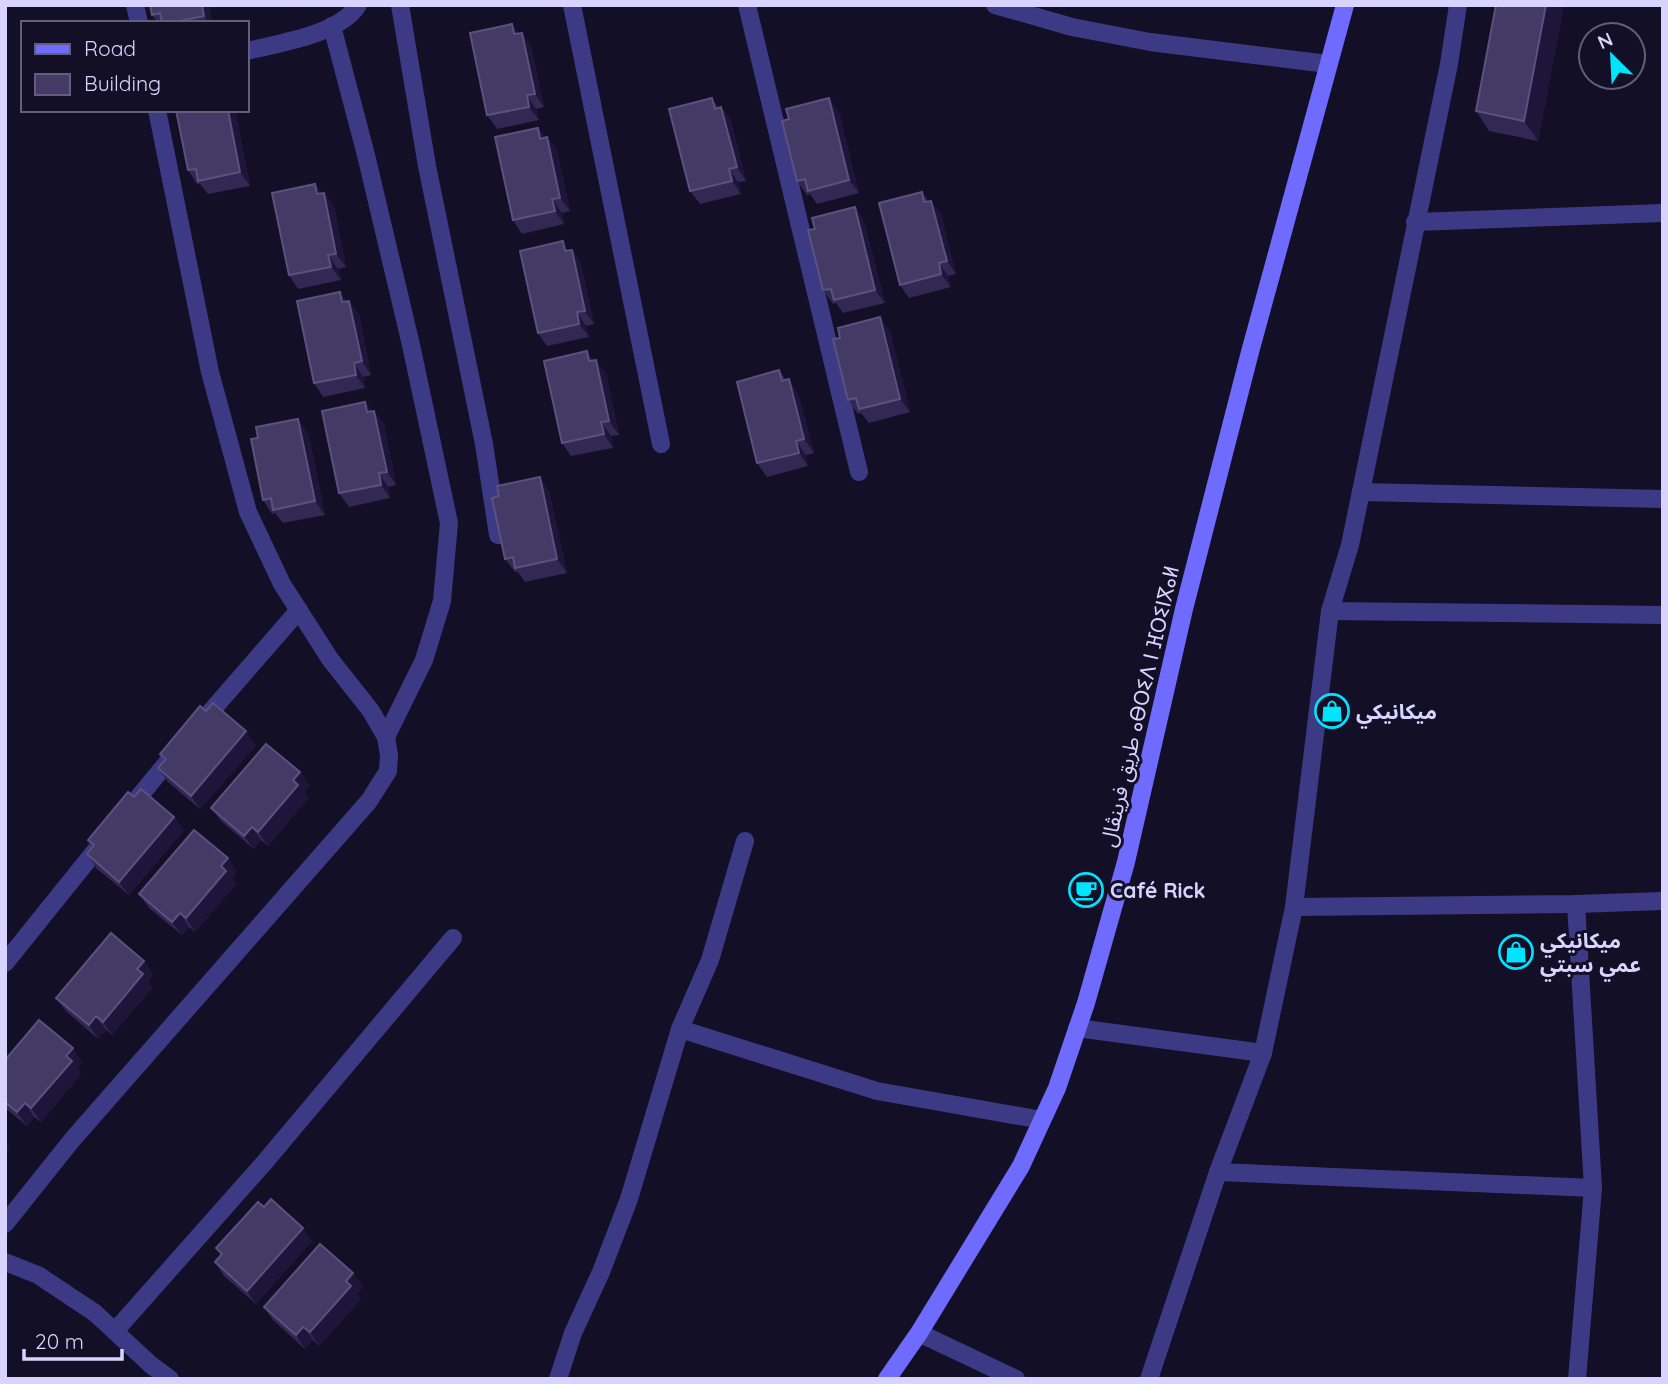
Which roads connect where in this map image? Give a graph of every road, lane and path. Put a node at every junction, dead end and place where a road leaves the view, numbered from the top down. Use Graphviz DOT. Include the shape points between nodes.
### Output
graph roads {
  1 [pos="358,5"];
  2 [pos="400,5"];
  3 [pos="572,5"];
  4 [pos="747,5"];
  5 [pos="995,5"];
  6 [pos="1345,5"];
  7 [pos="1458,5"];
  8 [pos="332,26"];
  9 [pos="248,51"];
  10 [pos="1328,64"];
  11 [pos="157,112"];
  12 [pos="1663,213"];
  13 [pos="1415,222"];
  14 [pos="661,444"];
  15 [pos="859,472"];
  16 [pos="1361,492"];
  17 [pos="1663,499"];
  18 [pos="498,535"];
  19 [pos="299,610"];
  20 [pos="1330,611"];
  21 [pos="1663,615"];
  22 [pos="386,737"];
  23 [pos="745,841"];
  24 [pos="1663,901"];
  25 [pos="1576,904"];
  26 [pos="1294,907"];
  27 [pos="453,938"];
  28 [pos="5,964"];
  29 [pos="1077,1028"];
  30 [pos="680,1030"];
  31 [pos="1263,1053"];
  32 [pos="1042,1120"];
  33 [pos="1218,1172"];
  34 [pos="1593,1188"];
  35 [pos="5,1224"];
  36 [pos="5,1262"];
  37 [pos="115,1331"];
  38 [pos="919,1334"];
  39 [pos="170,1379"];
  40 [pos="558,1379"];
  41 [pos="887,1379"];
  42 [pos="1016,1379"];
  43 [pos="1149,1379"];
  44 [pos="1577,1379"];
  1 -- 8 [label="street" via="346,20"];
  2 -- 18 [label="street"];
  3 -- 14 [label="street"];
  4 -- 15 [label="street"];
  5 -- 10 [label="street" via="1072,27 1150,42"];
  6 -- 10 [label="main road, طريق فرينڨال ⴰⴱⵔⵉⴷ ⵏ ⴼⵔⵉⵏⴳⴰⵍ"];
  7 -- 13 [label="street"];
  8 -- 9 [label="street"];
  8 -- 22 [label="street" via="408,332 449,523 442,601 424,660"];
  10 -- 29 [label="main road, طريق فرينڨال ⴰⴱⵔⵉⴷ ⵏ ⴼⵔⵉⵏⴳⴰⵍ" via="1184,609 1126,862"];
  11 -- 19 [label="street" via="210,372 248,512"];
  12 -- 13 [label="street"];
  13 -- 16 [label="street"];
  16 -- 17 [label="street"];
  16 -- 20 [label="street"];
  19 -- 22 [label="street"];
  19 -- 28 [label="street"];
  20 -- 21 [label="street"];
  20 -- 26 [label="street"];
  22 -- 35 [label="street" via="388,771 369,801 72,1140"];
  23 -- 30 [label="street" via="710,960"];
  24 -- 25 [label="street"];
  25 -- 26 [label="street"];
  25 -- 34 [label="street"];
  26 -- 31 [label="street"];
  27 -- 37 [label="street"];
  29 -- 31 [label="street"];
  29 -- 32 [label="main road, طريق فرينڨال ⴰⴱⵔⵉⴷ ⵏ ⴼⵔⵉⵏⴳⴰⵍ"];
  30 -- 32 [label="street" via="877,1091"];
  30 -- 40 [label="street" via="629,1199"];
  31 -- 33 [label="street"];
  32 -- 38 [label="main road, طريق فرينڨال ⴰⴱⵔⵉⴷ ⵏ ⴼⵔⵉⵏⴳⴰⵍ" via="1021,1166"];
  33 -- 34 [label="street"];
  33 -- 43 [label="street"];
  34 -- 44 [label="street"];
  36 -- 37 [label="street" via="38,1275"];
  37 -- 39 [label="street"];
  38 -- 41 [label="main road, طريق فرينڨال ⴰⴱⵔⵉⴷ ⵏ ⴼⵔⵉⵏⴳⴰⵍ"];
  38 -- 42 [label="street"];
}
